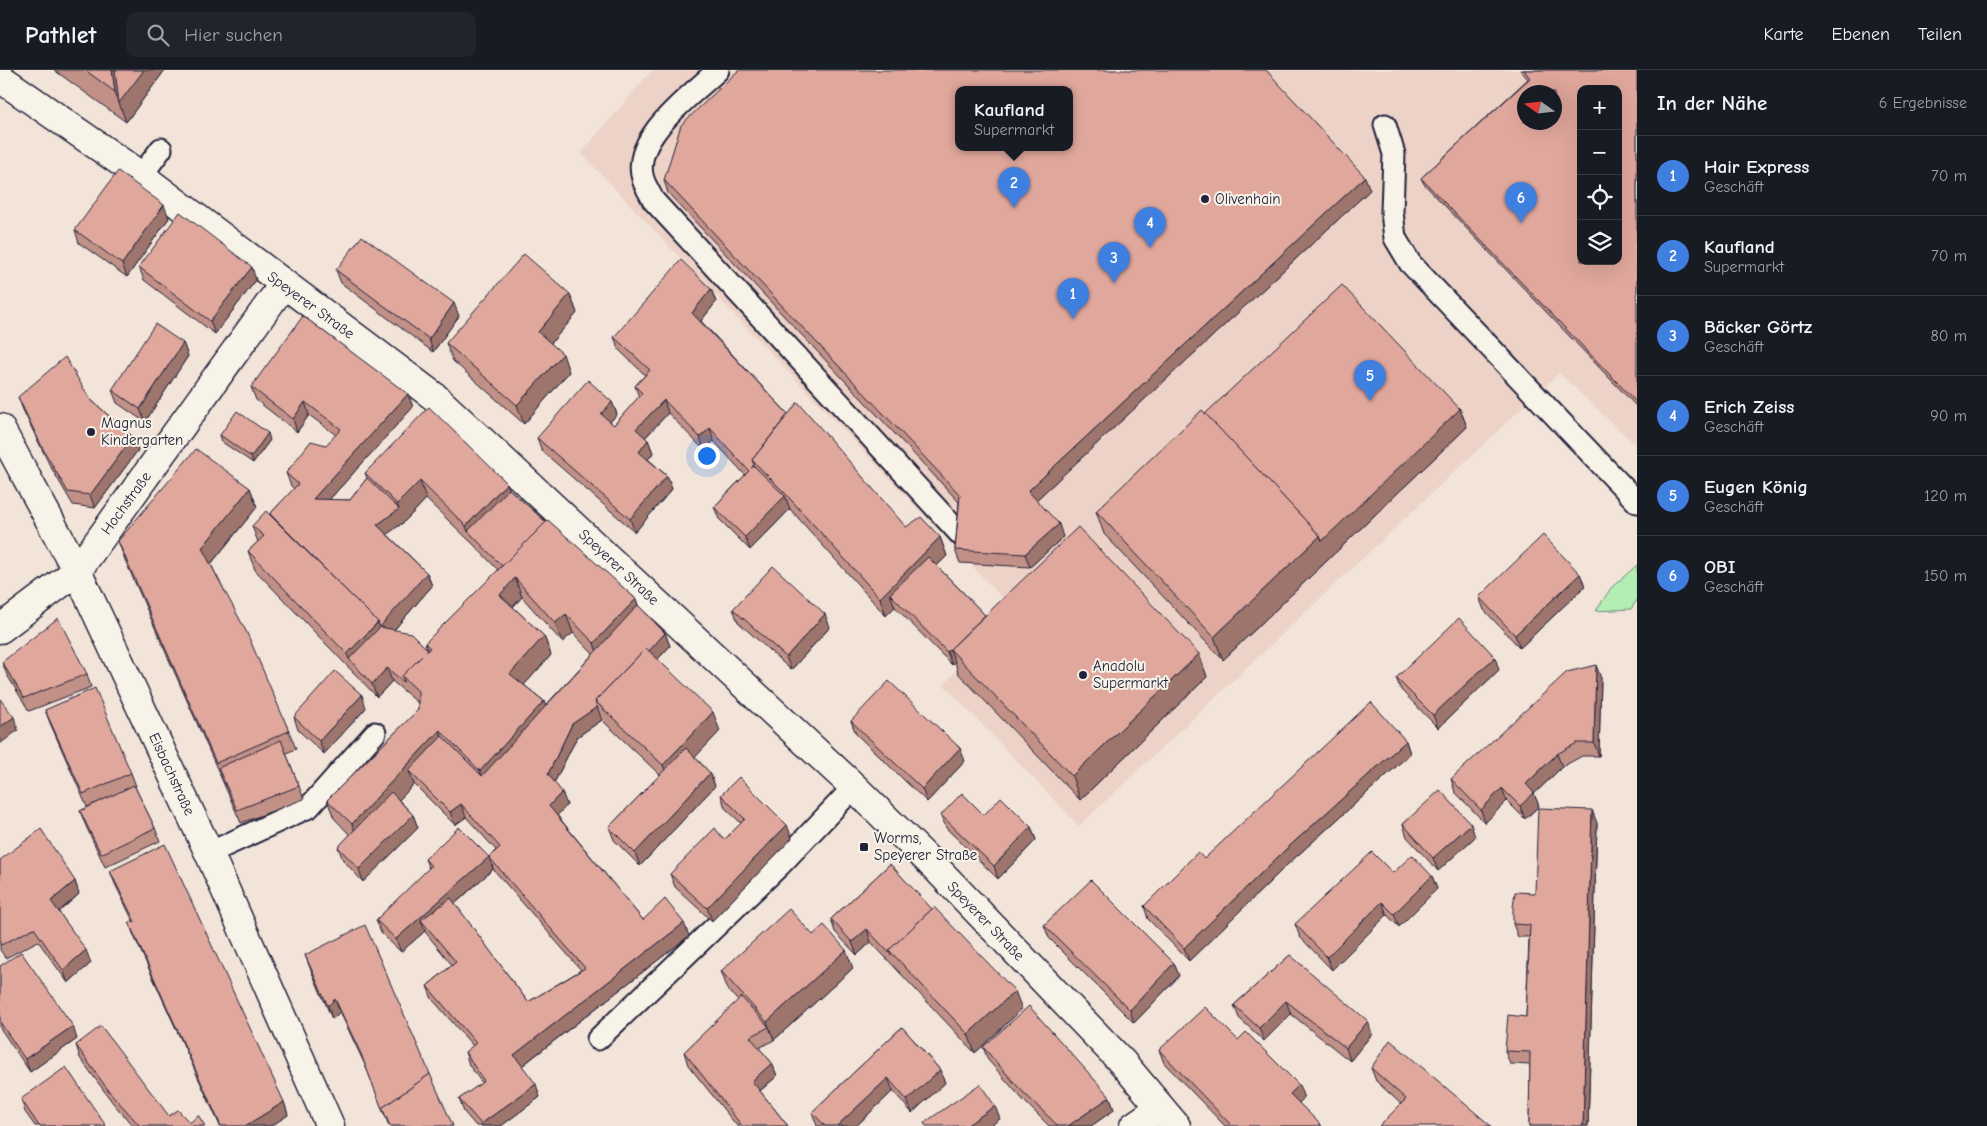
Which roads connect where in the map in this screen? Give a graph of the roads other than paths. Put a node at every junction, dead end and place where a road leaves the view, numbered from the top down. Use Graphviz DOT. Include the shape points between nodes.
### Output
graph roads {
  1 [pos="718,70"];
  2 [pos="0,78"];
  3 [pos="1385,125"];
  4 [pos="161,149"];
  5 [pos="141,176"];
  6 [pos="283,285"];
  7 [pos="0,428"];
  8 [pos="1637,502"];
  9 [pos="962,536"];
  10 [pos="77,571"];
  11 [pos="0,629"];
  12 [pos="375,732"];
  13 [pos="854,787"];
  14 [pos="209,853"];
  15 [pos="598,1039"];
  16 [pos="1168,1117"];
  17 [pos="329,1126"];
  18 [pos="1134,1126"];
  1 -- 9 [label="lane" via="651,135 643,157 642,178 653,200"];
  2 -- 5 [label="street, Speyerer Straße"];
  3 -- 8 [label="lane" via="1394,154 1392,212 1395,238 1410,262"];
  4 -- 5 [label="lane"];
  5 -- 6 [label="street, Speyerer Straße"];
  6 -- 10 [label="street, Hochstraße"];
  6 -- 13 [label="street, Speyerer Straße" via="436,398"];
  7 -- 10 [label="street, Eisbachstraße"];
  10 -- 11 [label="street, Hochstraße"];
  10 -- 14 [label="street, Eisbachstraße"];
  12 -- 14 [label="lane" via="309,807"];
  13 -- 15 [label="lane" via="780,865"];
  13 -- 16 [label="street, Speyerer Straße" via="1123,1063"];
  14 -- 17 [label="street, Eisbachstraße"];
  16 -- 18 [label="street"];
}
